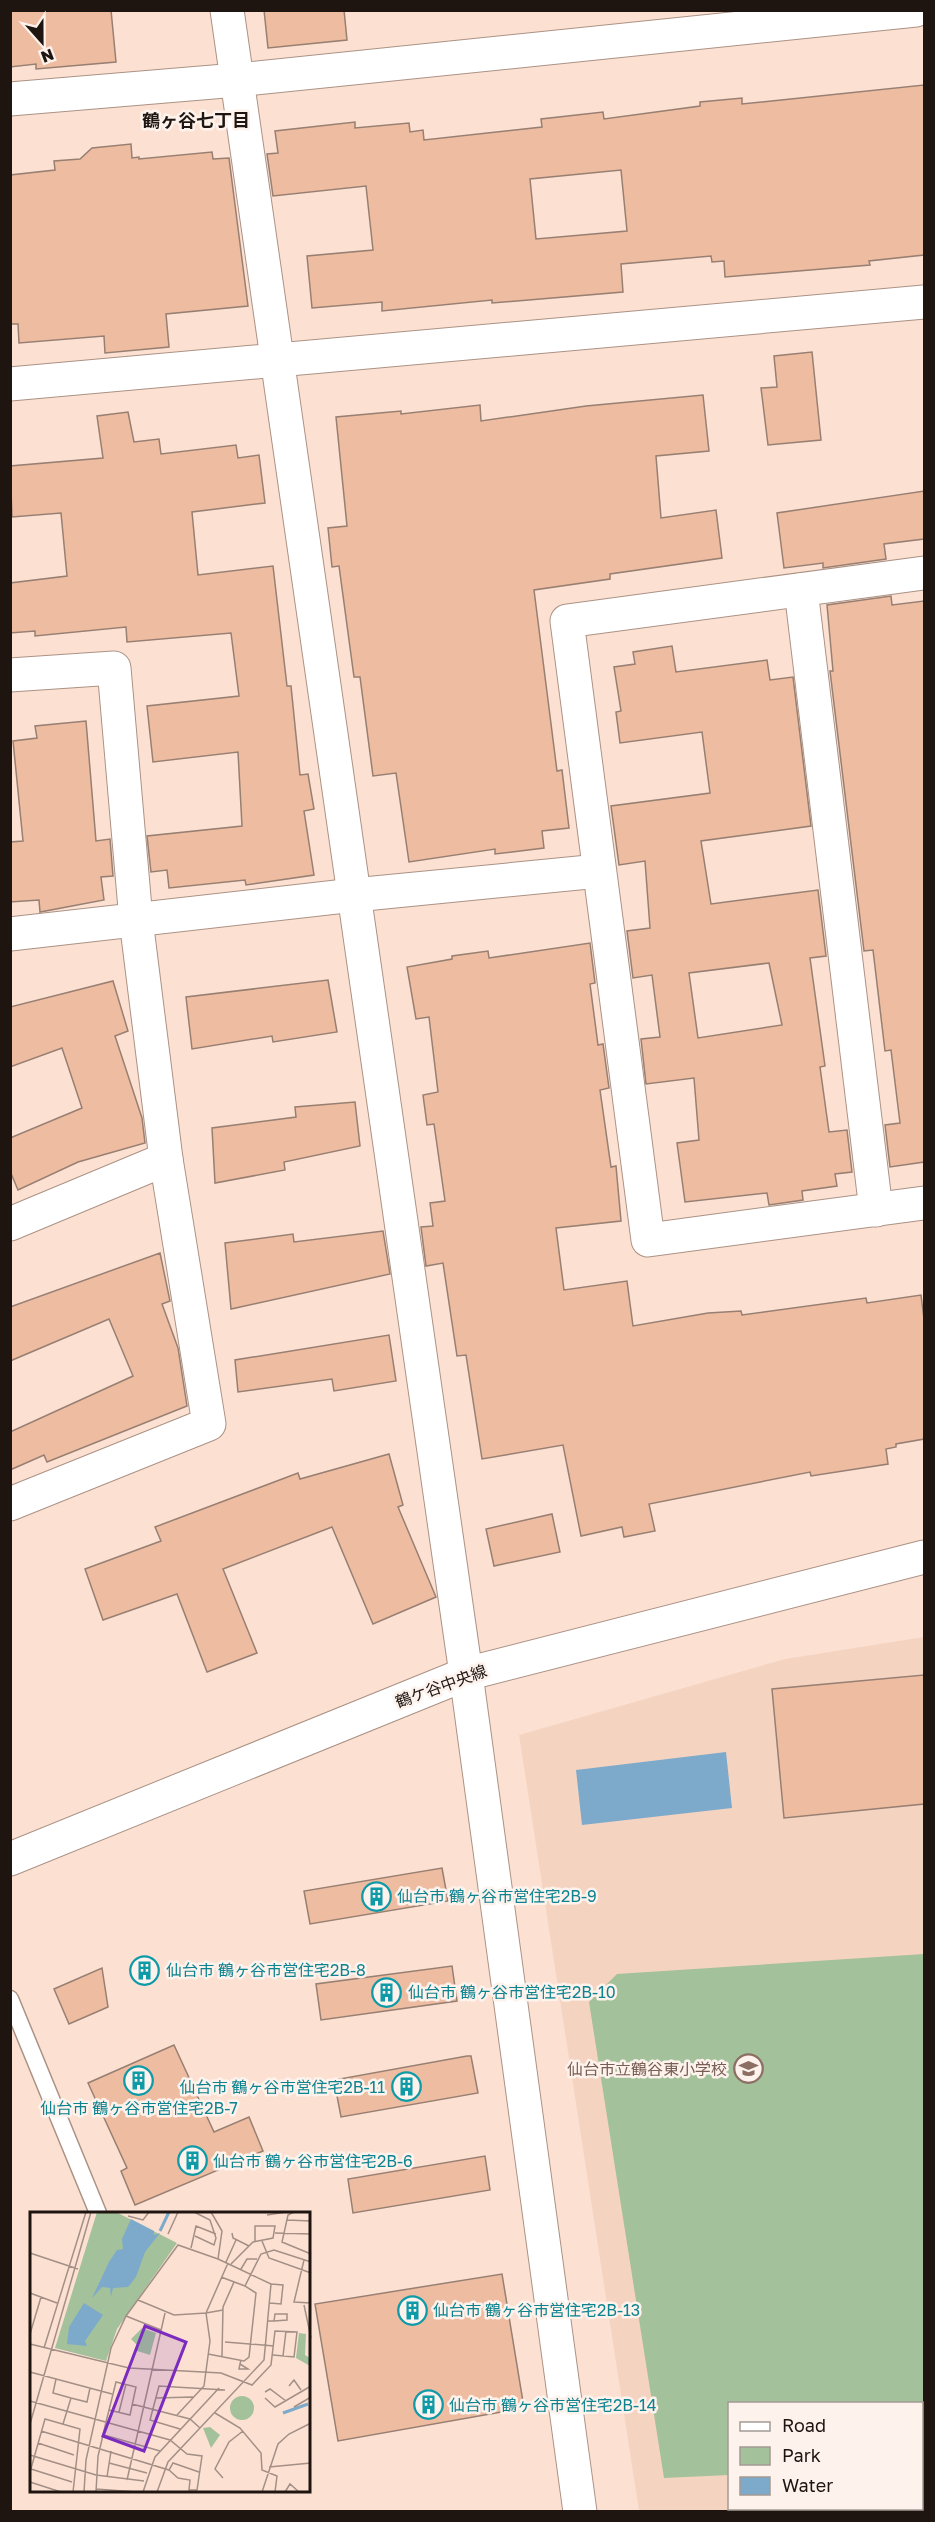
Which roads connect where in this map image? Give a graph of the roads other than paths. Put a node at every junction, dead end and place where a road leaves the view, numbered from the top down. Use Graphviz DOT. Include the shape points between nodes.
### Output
graph roads {
  1 [pos="227,10"];
  2 [pos="916,10"];
  3 [pos="237,80"];
  4 [pos="10,99"];
  5 [pos="924,302"];
  6 [pos="277,361"];
  7 [pos="10,384"];
  8 [pos="924,573"];
  9 [pos="801,590"];
  10 [pos="10,675"];
  11 [pos="599,871"];
  12 [pos="354,895"];
  13 [pos="136,920"];
  14 [pos="10,934"];
  15 [pos="166,1159"];
  16 [pos="924,1203"];
  17 [pos="876,1210"];
  18 [pos="10,1224"];
  19 [pos="10,1503"];
  20 [pos="924,1557"];
  21 [pos="466,1674"];
  22 [pos="10,1859"];
  23 [pos="10,1999"];
  24 [pos="98,2212"];
  25 [pos="580,2511"];
  1 -- 3 [label="street"];
  2 -- 3 [label="street"];
  3 -- 4 [label="street"];
  3 -- 6 [label="street"];
  5 -- 6 [label="street"];
  6 -- 7 [label="street"];
  6 -- 12 [label="street"];
  8 -- 9 [label="street"];
  9 -- 11 [label="street" via="567,621"];
  9 -- 17 [label="street"];
  10 -- 13 [label="street" via="114,668"];
  11 -- 12 [label="street"];
  11 -- 17 [label="street" via="648,1240"];
  12 -- 13 [label="street"];
  12 -- 21 [label="street"];
  13 -- 14 [label="street"];
  13 -- 15 [label="street"];
  15 -- 18 [label="street"];
  15 -- 19 [label="street" via="209,1424"];
  16 -- 17 [label="street"];
  20 -- 21 [label="street, 鶴ケ谷中央線"];
  21 -- 22 [label="street, 鶴ケ谷中央線"];
  21 -- 25 [label="street"];
  23 -- 24 [label="lane"];
}
